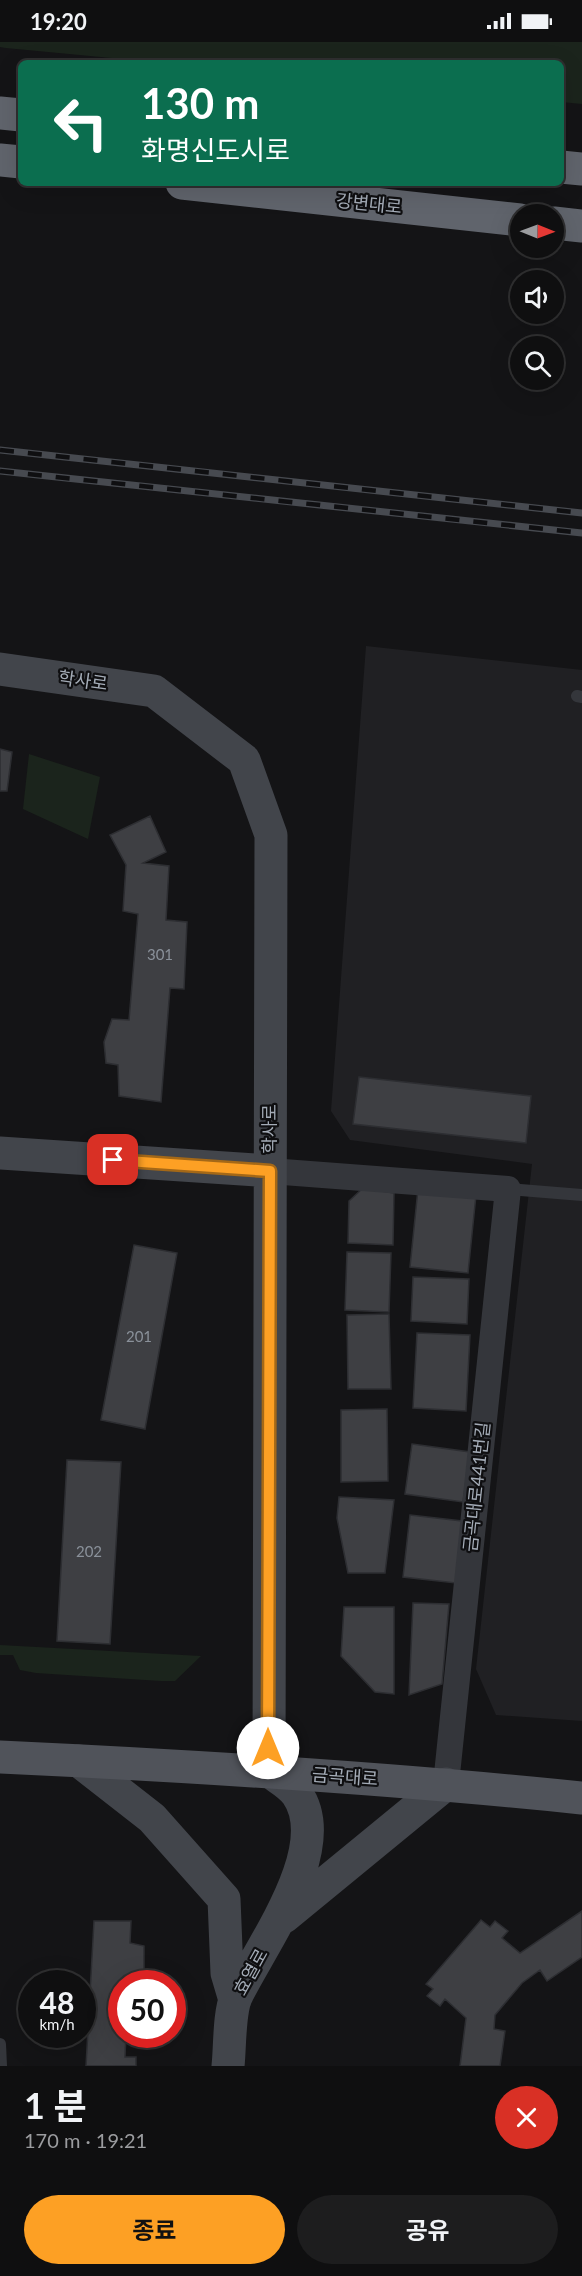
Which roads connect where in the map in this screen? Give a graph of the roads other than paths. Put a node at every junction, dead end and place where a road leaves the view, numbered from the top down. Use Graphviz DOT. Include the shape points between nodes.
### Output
graph roads {
  1 [pos="0,113"];
  2 [pos="18,115"];
  3 [pos="0,160"];
  4 [pos="18,162"];
  5 [pos="564,167"];
  6 [pos="582,169"];
  7 [pos="209,186"];
  8 [pos="510,219"];
  9 [pos="564,224"];
  10 [pos="582,226"];
  11 [pos="0,669"];
  12 [pos="0,1153"];
  13 [pos="270,1171"];
  14 [pos="508,1189"];
  15 [pos="582,1195"];
  16 [pos="0,1757"];
  17 [pos="79,1761"];
  18 [pos="268,1771"];
  19 [pos="446,1784"];
  20 [pos="582,1798"];
  21 [pos="224,1899"];
  22 [pos="285,1910"];
  23 [pos="235,2000"];
  24 [pos="0,2044"];
  25 [pos="1,2066"];
  26 [pos="228,2066"];
  1 -- 2 [label="highway"];
  3 -- 4 [label="highway"];
  5 -- 6 [label="highway"];
  7 -- 8 [label="highway, 강변대로"];
  9 -- 10 [label="highway"];
  11 -- 13 [label="main road, 학사로" via="154,691 244,760 271,835"];
  12 -- 13 [label="main road"];
  13 -- 14 [label="street"];
  13 -- 18 [label="main road, 학사로"];
  14 -- 15 [label="lane"];
  14 -- 19 [label="street, 금곡대로441번길"];
  16 -- 17 [label="main road, 금곡대로"];
  17 -- 18 [label="main road, 금곡대로"];
  17 -- 21 [label="main road" via="152,1818"];
  18 -- 19 [label="main road, 금곡대로"];
  18 -- 22 [label="main road" via="296,1792 306,1814 304,1853"];
  19 -- 20 [label="main road, 금곡대로"];
  19 -- 22 [label="main road"];
  21 -- 22 [label="main road" via="241,1917 255,1921"];
  21 -- 23 [label="main road" via="227,1973"];
  22 -- 23 [label="main road, 효열로"];
  23 -- 26 [label="main road, 효열로"];
  24 -- 25 [label="lane"];
}
